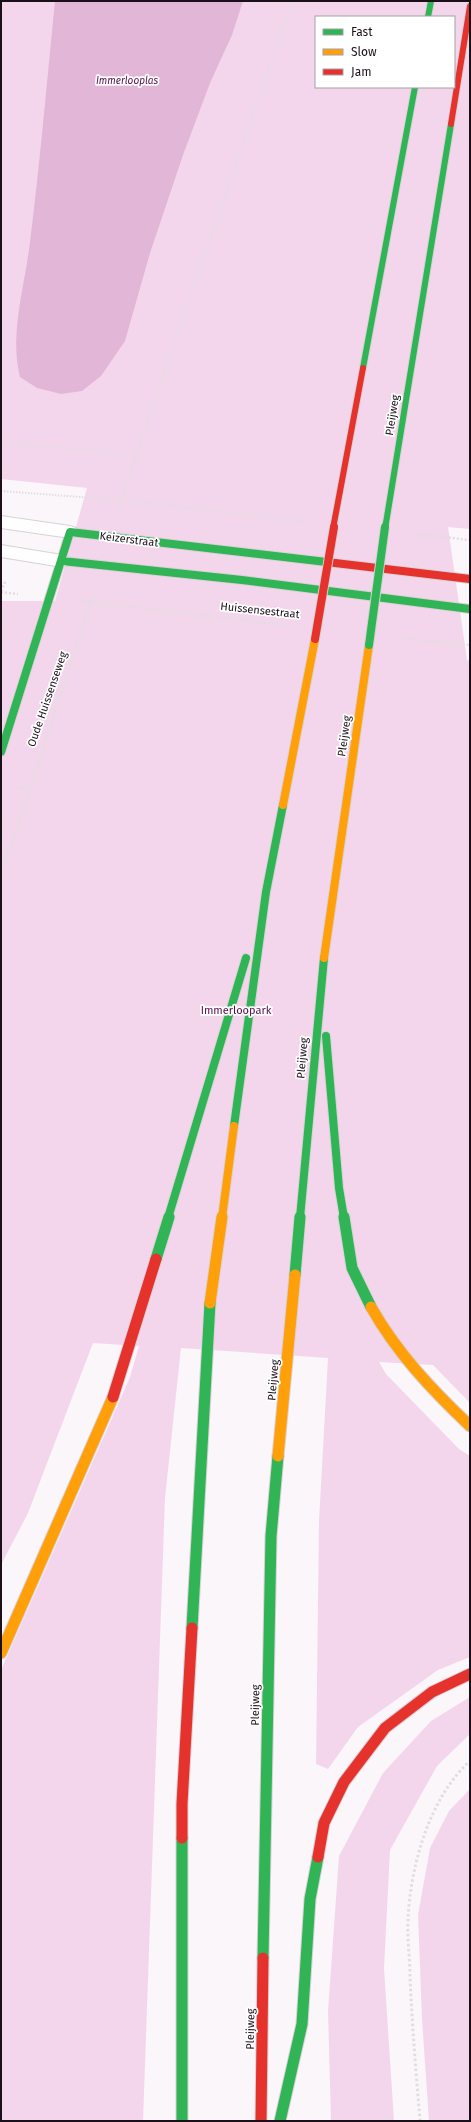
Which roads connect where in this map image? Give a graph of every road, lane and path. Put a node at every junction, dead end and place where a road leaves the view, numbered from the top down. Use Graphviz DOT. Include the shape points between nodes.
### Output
graph roads {
  1 [pos="292,1"];
  2 [pos="431,1"];
  3 [pos="470,6"];
  4 [pos="428,16"];
  5 [pos="415,88"];
  6 [pos="1,442"];
  7 [pos="136,454"];
  8 [pos="1,491"];
  9 [pos="120,500"];
  10 [pos="1,522"];
  11 [pos="309,522"];
  12 [pos="70,532"];
  13 [pos="416,534"];
  14 [pos="470,540"];
  15 [pos="1,552"];
  16 [pos="62,561"];
  17 [pos="100,566"];
  18 [pos="470,579"];
  19 [pos="48,597"];
  20 [pos="92,603"];
  21 [pos="470,609"];
  22 [pos="285,625"];
  23 [pos="401,638"];
  24 [pos="470,645"];
  25 [pos="1,752"];
  26 [pos="16,788"];
  27 [pos="29,789"];
  28 [pos="1,866"];
  29 [pos="266,892"];
  30 [pos="322,974"];
  31 [pos="470,1426"];
  32 [pos="1,1653"];
  33 [pos="470,1674"];
  34 [pos="470,1761"];
  35 [pos="182,2121"];
  36 [pos="261,2121"];
  37 [pos="280,2121"];
  38 [pos="420,2121"];
  1 -- 7 [label="path"];
  2 -- 4 [label="main road"];
  3 -- 30 [label="main road, Pleijweg, bridge" via="386,523"];
  5 -- 29 [label="main road, bridge" via="315,639"];
  6 -- 7 [label="path"];
  7 -- 9 [label="path"];
  8 -- 9 [label="path"];
  9 -- 11 [label="path"];
  10 -- 12 [label="street, Keizerstraat"];
  12 -- 16 [label="main road"];
  12 -- 18 [label="main road, Keizerstraat"];
  13 -- 14 [label="path"];
  15 -- 16 [label="street"];
  16 -- 17 [label="main road"];
  16 -- 19 [label="main road"];
  17 -- 20 [label="path, Oude Huissenseweg"];
  17 -- 21 [label="main road" via="242,580"];
  19 -- 20 [label="path, Huissensestraat"];
  19 -- 25 [label="main road"];
  20 -- 22 [label="path, Huissensestraat"];
  20 -- 27 [label="path, Oude Huissenseweg"];
  23 -- 24 [label="path"];
  26 -- 27 [label="path"];
  27 -- 28 [label="path, Oude Huissenseweg" via="6,860"];
  29 -- 32 [label="main road" via="118,1385"];
  29 -- 35 [label="main road" via="210,1302 182,1804"];
  30 -- 31 [label="main road" via="339,1188 352,1268 376,1316 396,1348 443,1401"];
  30 -- 36 [label="main road, Pleijweg" via="271,1536 264,1824"];
  33 -- 37 [label="main road" via="432,1692 385,1728 344,1782 324,1823 310,1899 302,2024"];
  34 -- 38 [label="path" via="439,1799 416,1860 408,1921"];
}
